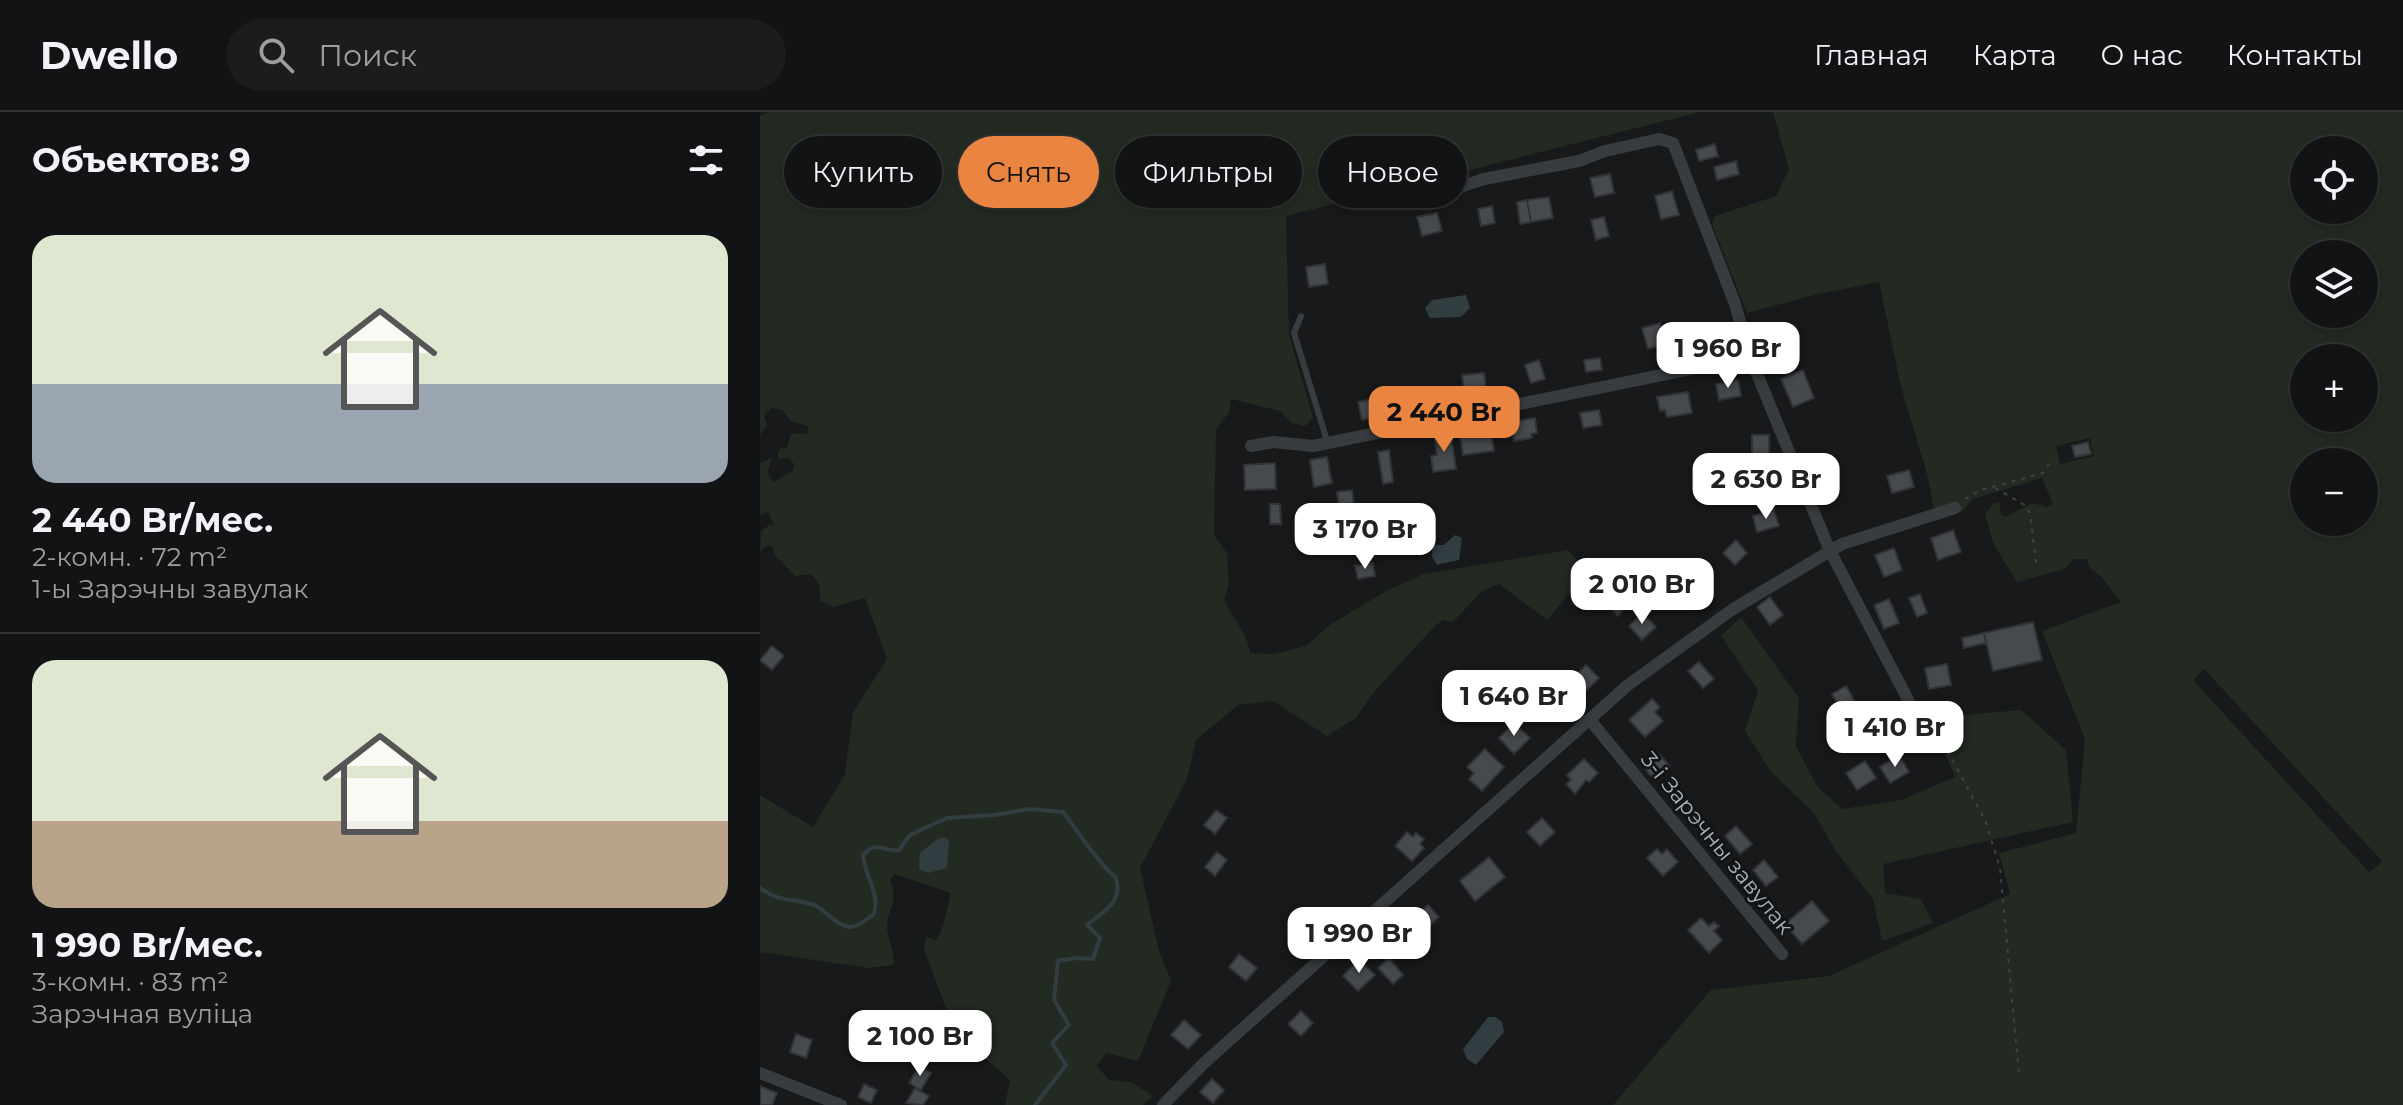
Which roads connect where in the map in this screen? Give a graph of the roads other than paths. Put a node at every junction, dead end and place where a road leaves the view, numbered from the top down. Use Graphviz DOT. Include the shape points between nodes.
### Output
graph roads {
  1 [pos="1467,185"];
  2 [pos="1301,316"];
  3 [pos="1750,357"];
  4 [pos="1328,444"];
  5 [pos="1251,446"];
  6 [pos="1955,508"];
  7 [pos="1830,551"];
  8 [pos="1914,711"];
  9 [pos="1590,720"];
  10 [pos="1782,954"];
  11 [pos="760,1073"];
  12 [pos="841,1105"];
  13 [pos="1163,1105"];
  1 -- 3 [label="street" via="1669,140 1735,304"];
  2 -- 4 [label="lane" via="1294,333"];
  3 -- 4 [label="street"];
  3 -- 7 [label="street"];
  4 -- 5 [label="street"];
  6 -- 7 [label="street"];
  7 -- 8 [label="street"];
  7 -- 9 [label="street" via="1723,616 1628,685"];
  9 -- 10 [label="street, 3-і Зарэчны завулак"];
  9 -- 13 [label="street"];
  11 -- 12 [label="street"];
}
